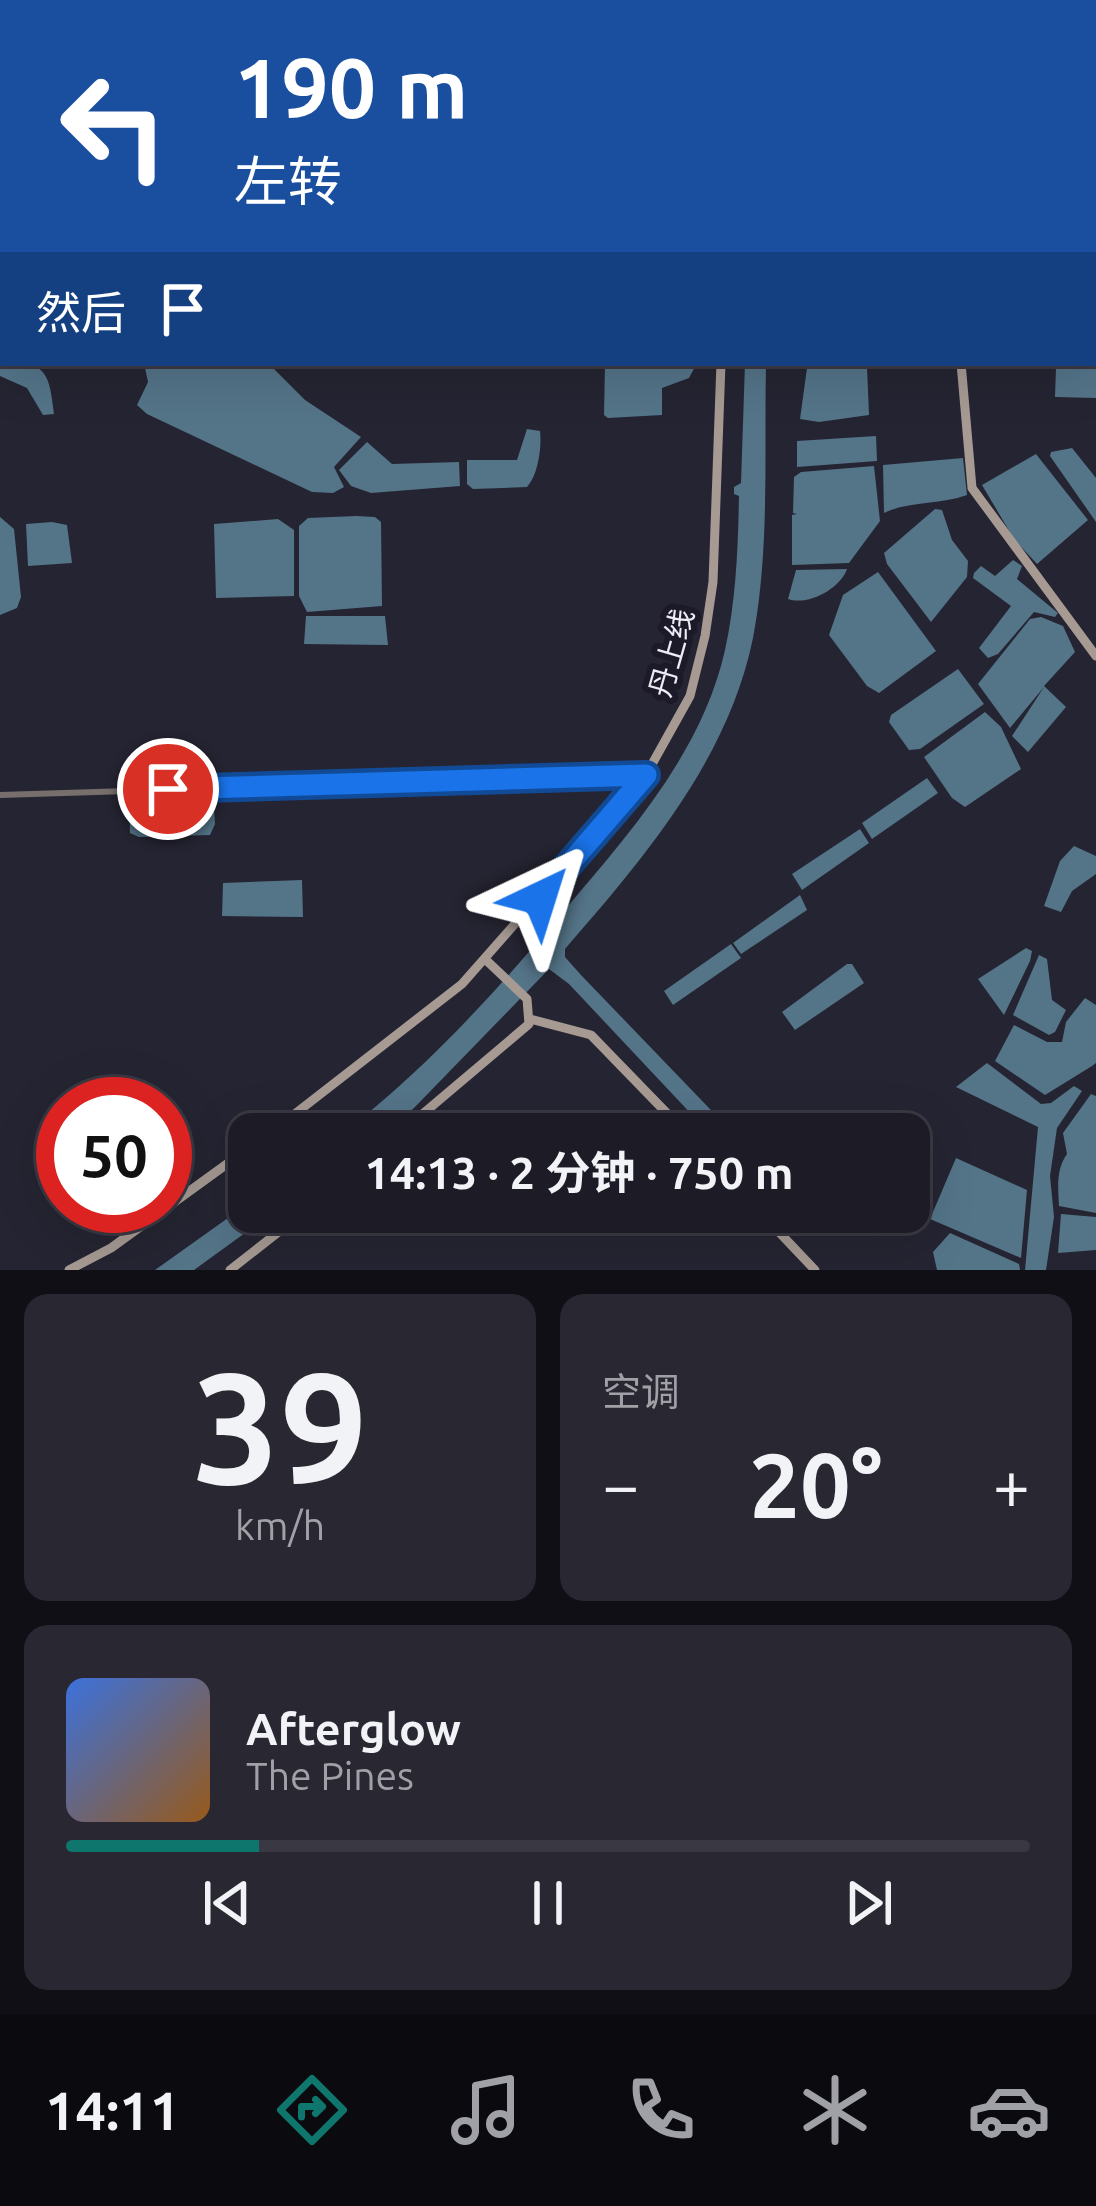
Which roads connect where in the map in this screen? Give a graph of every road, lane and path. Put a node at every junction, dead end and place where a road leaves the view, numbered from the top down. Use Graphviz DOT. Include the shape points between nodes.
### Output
graph roads {
  1 [pos="721,366"];
  2 [pos="961,366"];
  3 [pos="1096,656"];
  4 [pos="646,775"];
  5 [pos="0,795"];
  6 [pos="486,960"];
  7 [pos="530,1019"];
  8 [pos="297,1113"];
  9 [pos="425,1113"];
  10 [pos="667,1113"];
  11 [pos="228,1163"];
  12 [pos="277,1233"];
  13 [pos="780,1233"];
  14 [pos="69,1270"];
  15 [pos="230,1270"];
  16 [pos="815,1270"];
  1 -- 4 [label="main road, 丹上线" via="705,636 690,696"];
  2 -- 3 [label="main road" via="972,488"];
  4 -- 5 [label="street"];
  4 -- 6 [label="main road, 丹上线"];
  6 -- 7 [label="main road" via="525,997"];
  6 -- 8 [label="main road, 丹上线"];
  7 -- 9 [label="main road"];
  7 -- 10 [label="main road" via="591,1035"];
  11 -- 14 [label="main road"];
  12 -- 15 [label="main road"];
  13 -- 16 [label="main road"];
}
